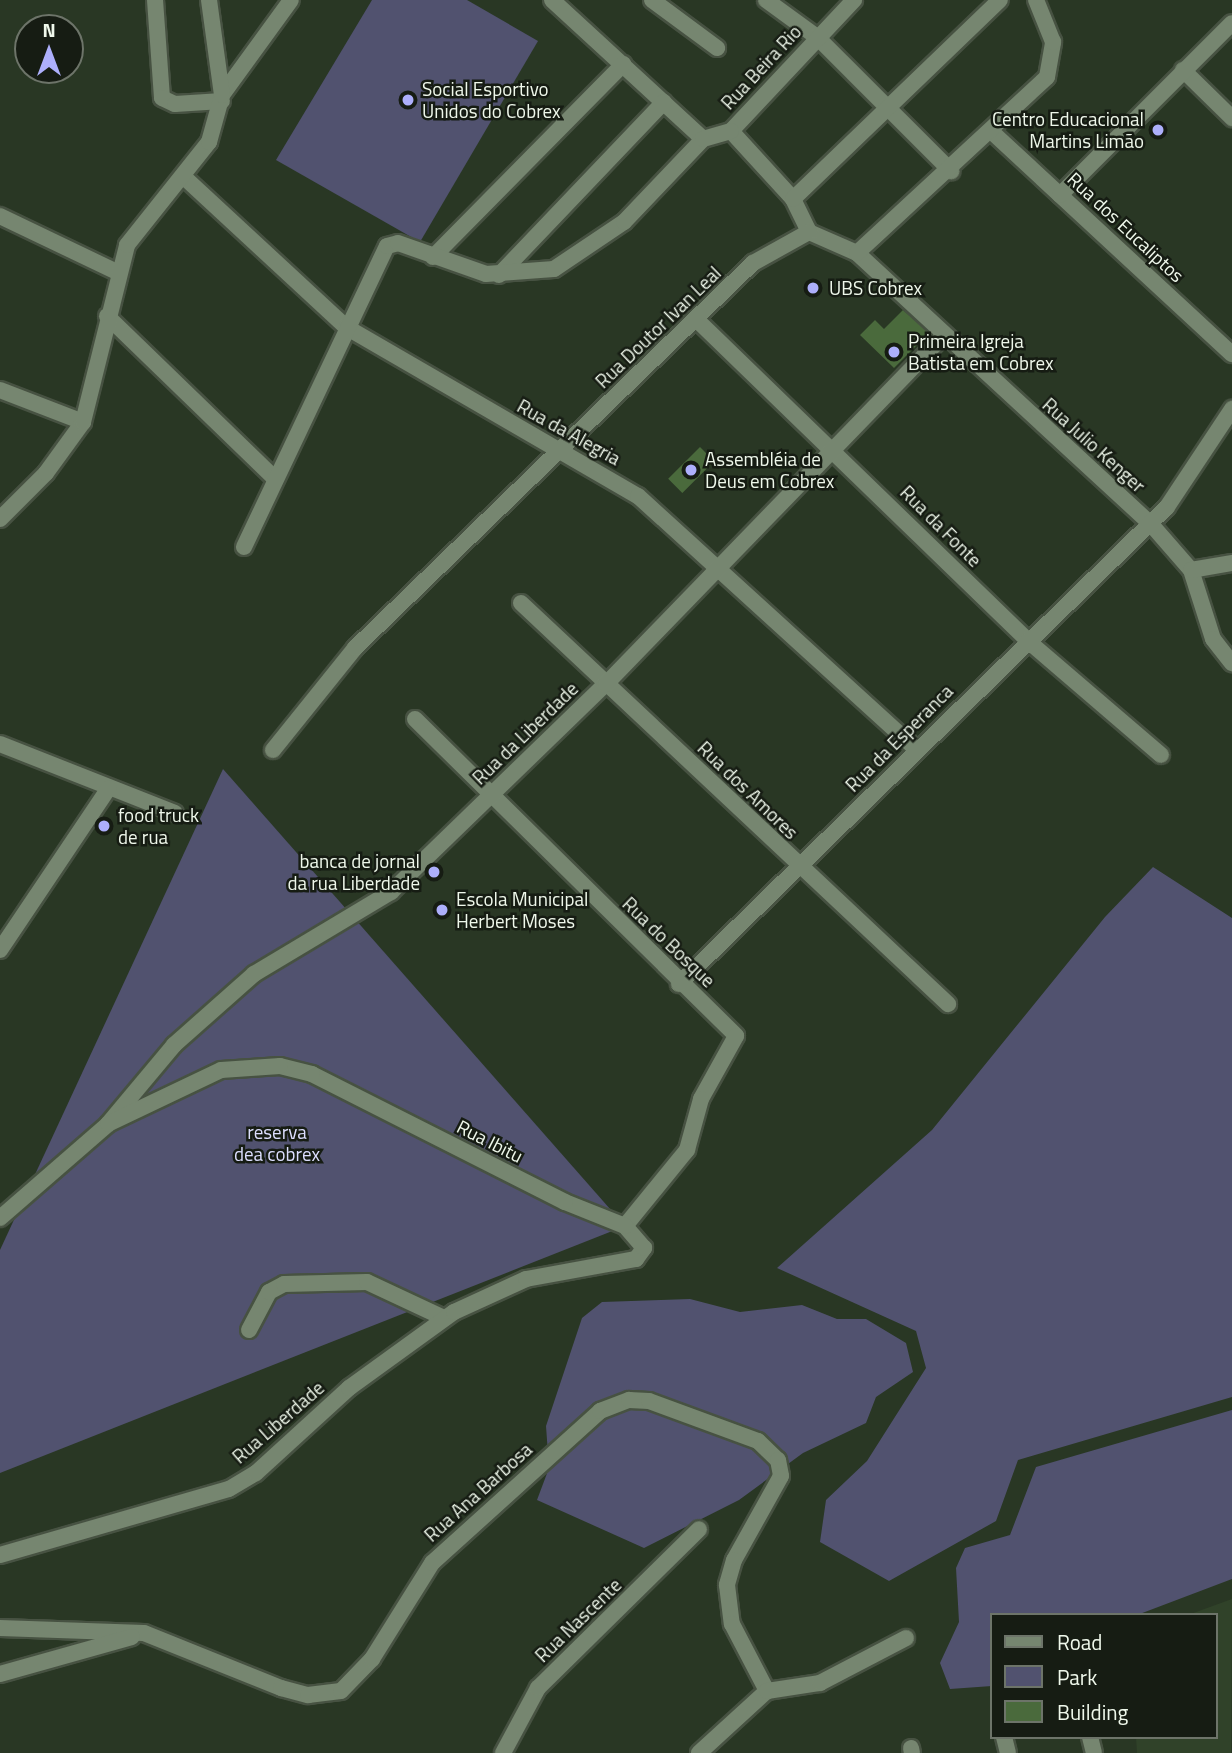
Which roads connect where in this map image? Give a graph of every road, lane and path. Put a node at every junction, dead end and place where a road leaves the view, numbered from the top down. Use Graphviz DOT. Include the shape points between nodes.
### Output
graph roads {
  1 [pos="155,0"];
  2 [pos="209,0"];
  3 [pos="291,0"];
  4 [pos="552,0"];
  5 [pos="652,0"];
  6 [pos="766,0"];
  7 [pos="854,0"];
  8 [pos="1000,0"];
  9 [pos="1036,0"];
  10 [pos="1232,23"];
  11 [pos="817,37"];
  12 [pos="717,48"];
  13 [pos="623,64"];
  14 [pos="1183,69"];
  15 [pos="222,98"];
  16 [pos="664,102"];
  17 [pos="888,107"];
  18 [pos="1232,118"];
  19 [pos="731,131"];
  20 [pos="992,132"];
  21 [pos="703,139"];
  22 [pos="951,171"];
  23 [pos="184,177"];
  24 [pos="1060,195"];
  25 [pos="793,199"];
  26 [pos="0,216"];
  27 [pos="809,232"];
  28 [pos="858,253"];
  29 [pos="433,257"];
  30 [pos="117,272"];
  31 [pos="499,275"];
  32 [pos="107,316"];
  33 [pos="698,321"];
  34 [pos="346,327"];
  35 [pos="943,336"];
  36 [pos="1232,354"];
  37 [pos="0,390"];
  38 [pos="1232,409"];
  39 [pos="83,422"];
  40 [pos="557,452"];
  41 [pos="835,452"];
  42 [pos="275,479"];
  43 [pos="0,519"];
  44 [pos="1150,523"];
  45 [pos="244,547"];
  46 [pos="1232,563"];
  47 [pos="1191,570"];
  48 [pos="715,573"];
  49 [pos="521,603"];
  50 [pos="1028,641"];
  51 [pos="1232,663"];
  52 [pos="606,684"];
  53 [pos="415,719"];
  54 [pos="0,744"];
  55 [pos="273,750"];
  56 [pos="916,750"];
  57 [pos="1161,755"];
  58 [pos="109,788"];
  59 [pos="490,795"];
  60 [pos="175,813"];
  61 [pos="801,869"];
  62 [pos="1,946"];
  63 [pos="680,984"];
  64 [pos="948,1004"];
  65 [pos="108,1124"];
  66 [pos="0,1218"];
  67 [pos="625,1226"];
  68 [pos="444,1318"];
  69 [pos="249,1330"];
  70 [pos="698,1530"];
  71 [pos="0,1555"];
  72 [pos="0,1628"];
  73 [pos="144,1633"];
  74 [pos="906,1637"];
  75 [pos="0,1674"];
  76 [pos="767,1690"];
  77 [pos="503,1753"];
  78 [pos="699,1753"];
  1 -- 15 [label="street" via="162,98"];
  2 -- 15 [label="street"];
  3 -- 15 [label="street"];
  4 -- 13 [label="street"];
  5 -- 12 [label="street"];
  6 -- 11 [label="street"];
  7 -- 11 [label="street, Rua Beira Rio"];
  8 -- 17 [label="street"];
  9 -- 20 [label="street" via="1053,42 1054,66"];
  10 -- 14 [label="street"];
  11 -- 17 [label="street"];
  11 -- 19 [label="street, Rua Beira Rio"];
  13 -- 16 [label="street"];
  13 -- 29 [label="street"];
  14 -- 18 [label="street"];
  14 -- 24 [label="street"];
  15 -- 23 [label="street" via="209,142"];
  16 -- 21 [label="street"];
  16 -- 31 [label="street"];
  17 -- 22 [label="street"];
  17 -- 25 [label="street"];
  19 -- 21 [label="street"];
  19 -- 25 [label="street, Rua Beira Rio"];
  20 -- 22 [label="street"];
  20 -- 24 [label="street, Rua dos Eucaliptos"];
  21 -- 31 [label="street" via="624,222 584,253 554,269"];
  22 -- 28 [label="street"];
  23 -- 30 [label="street" via="143,221"];
  23 -- 34 [label="street, Rua da Alegria"];
  24 -- 36 [label="street, Rua dos Eucaliptos"];
  25 -- 27 [label="street, Rua Beira Rio"];
  26 -- 30 [label="street"];
  27 -- 28 [label="street"];
  27 -- 33 [label="street, Rua Doutor Ivan Leal" via="753,263"];
  28 -- 35 [label="street, Rua Julio Kenger"];
  29 -- 31 [label="street"];
  29 -- 34 [label="street" via="408,246 387,246"];
  30 -- 32 [label="street"];
  32 -- 39 [label="street" via="103,356"];
  32 -- 42 [label="street"];
  33 -- 40 [label="street, Rua Doutor Ivan Leal"];
  33 -- 41 [label="street, Rua da Fonte"];
  34 -- 40 [label="street, Rua da Alegria"];
  34 -- 42 [label="street"];
  35 -- 41 [label="street, Rua da Liberdade"];
  35 -- 44 [label="street, Rua Julio Kenger"];
  37 -- 39 [label="street"];
  38 -- 44 [label="street, Rua da Esperanca"];
  39 -- 43 [label="street" via="46,473"];
  40 -- 48 [label="street, Rua da Alegria" via="638,496"];
  40 -- 55 [label="street, Rua Doutor Ivan Leal" via="355,648"];
  41 -- 48 [label="street, Rua da Liberdade"];
  41 -- 50 [label="street, Rua da Fonte"];
  42 -- 45 [label="street"];
  44 -- 47 [label="street, Rua Julio Kenger"];
  44 -- 50 [label="street, Rua da Esperanca"];
  46 -- 47 [label="street"];
  47 -- 51 [label="street" via="1213,639"];
  48 -- 52 [label="street, Rua da Liberdade"];
  48 -- 56 [label="street, Rua da Alegria"];
  49 -- 52 [label="street, Rua dos Amores"];
  50 -- 56 [label="street, Rua da Esperanca"];
  50 -- 57 [label="street, Rua da Fonte"];
  52 -- 59 [label="street, Rua da Liberdade"];
  52 -- 61 [label="street, Rua dos Amores"];
  53 -- 59 [label="street, Rua do Bosque"];
  54 -- 58 [label="street"];
  56 -- 61 [label="street, Rua da Esperanca"];
  58 -- 60 [label="street"];
  58 -- 62 [label="street"];
  59 -- 63 [label="street, Rua do Bosque"];
  59 -- 65 [label="street, Rua da Liberdade" via="391,892 285,953 211,1010"];
  61 -- 63 [label="street, Rua da Esperanca"];
  61 -- 64 [label="street, Rua dos Amores"];
  63 -- 67 [label="street, Rua do Bosque" via="736,1041 701,1099 687,1150"];
  65 -- 66 [label="street"];
  65 -- 67 [label="street, Rua Ibitu" via="221,1070 279,1066 312,1074 565,1202"];
  67 -- 68 [label="street" via="643,1241 636,1259 526,1279"];
  68 -- 69 [label="street" via="366,1282 284,1284 269,1292"];
  68 -- 71 [label="street, Rua Liberdade" via="229,1489"];
  70 -- 77 [label="street, Rua Nascente" via="538,1688"];
  72 -- 73 [label="street, Rua Ana Barbosa"];
  73 -- 75 [label="street"];
  73 -- 76 [label="street, Rua Ana Barbosa" via="281,1688 308,1695 341,1691 372,1659 432,1563 600,1411 629,1400 649,1401 758,1441 778,1460 781,1476 734,1560 727,1585 732,1624"];
  74 -- 76 [label="street" via="820,1682"];
  76 -- 78 [label="street"];
}
